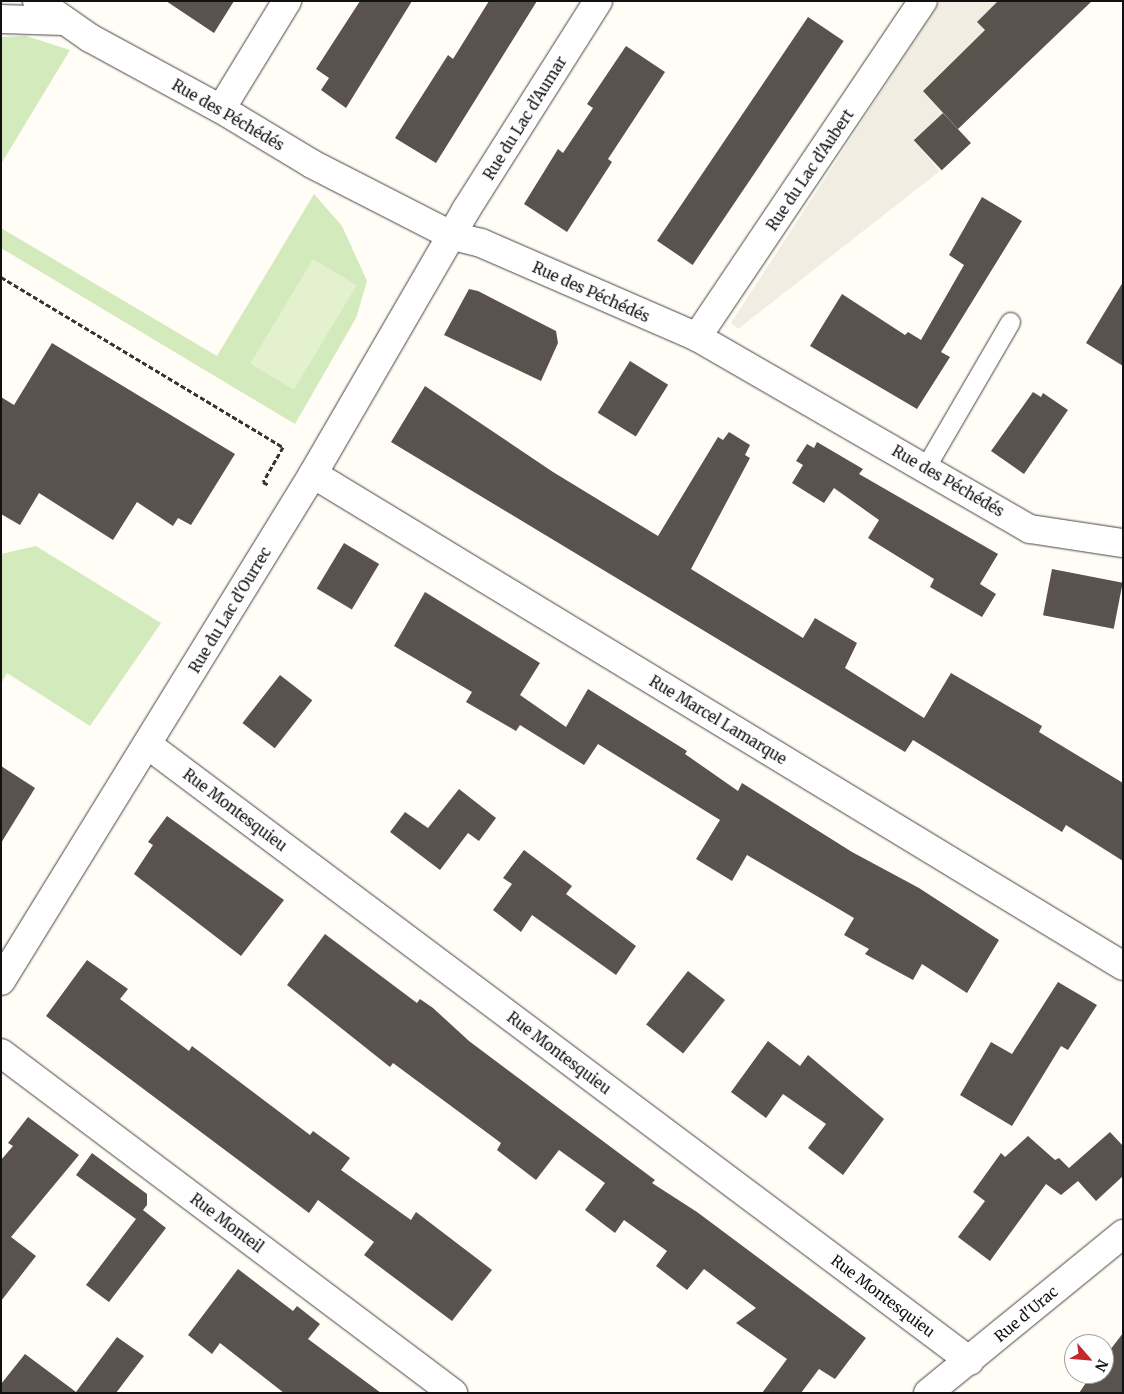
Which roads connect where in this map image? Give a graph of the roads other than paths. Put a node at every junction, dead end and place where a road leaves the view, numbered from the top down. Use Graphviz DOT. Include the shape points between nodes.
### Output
graph roads {
  1 [pos="37,1"];
  2 [pos="287,1"];
  3 [pos="598,1"];
  4 [pos="923,1"];
  5 [pos="1,18"];
  6 [pos="64,21"];
  7 [pos="222,109"];
  8 [pos="453,236"];
  9 [pos="1010,322"];
  10 [pos="697,337"];
  11 [pos="925,468"];
  12 [pos="312,474"];
  13 [pos="1123,543"];
  14 [pos="148,745"];
  15 [pos="1123,966"];
  16 [pos="1,981"];
  17 [pos="1,1053"];
  18 [pos="1123,1234"];
  19 [pos="970,1361"];
  20 [pos="453,1393"];
  21 [pos="928,1393"];
  1 -- 6 [label="street, Rue des Péchédés"];
  2 -- 7 [label="street"];
  3 -- 8 [label="street, Rue du Lac d'Aumar"];
  4 -- 10 [label="street, Rue du Lac d'Aubert"];
  5 -- 6 [label="street, Rue des Péchédés"];
  6 -- 7 [label="street, Rue des Péchédés"];
  7 -- 8 [label="street, Rue des Péchédés" via="312,164"];
  8 -- 10 [label="street, Rue des Péchédés" via="481,243"];
  8 -- 12 [label="street, Rue du Lac d'Ourrec"];
  9 -- 11 [label="lane"];
  10 -- 11 [label="street, Rue des Péchédés"];
  11 -- 13 [label="street, Rue des Péchédés" via="1030,529"];
  12 -- 14 [label="street, Rue du Lac d'Ourrec"];
  12 -- 15 [label="street, Rue Marcel Lamarque"];
  14 -- 16 [label="street, Rue du Lac d'Ourrec"];
  14 -- 19 [label="street, Rue Montesquieu"];
  17 -- 20 [label="street, Rue Monteil"];
  18 -- 19 [label="street, Rue d'Urac"];
  19 -- 21 [label="street, Rue d'Urac"];
}
